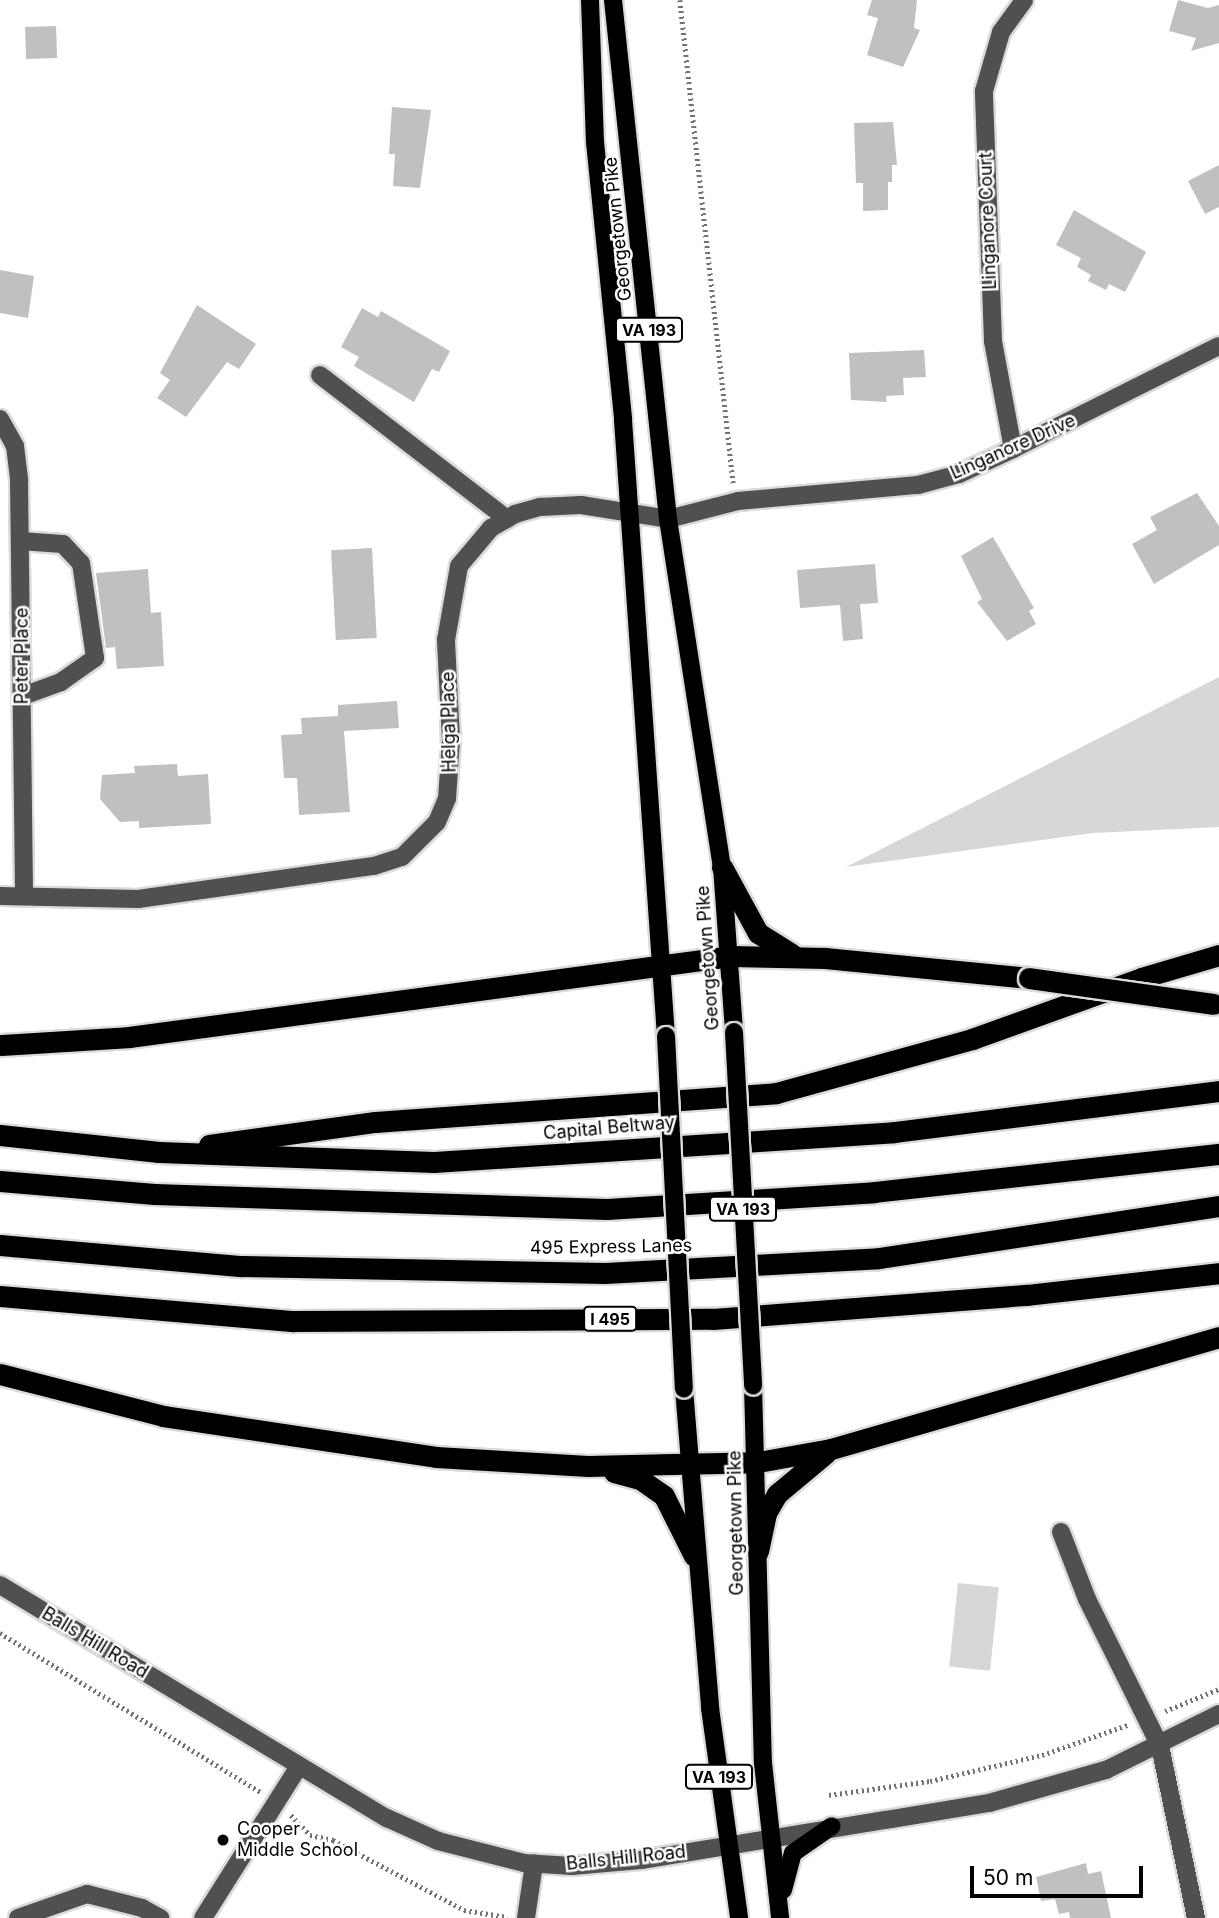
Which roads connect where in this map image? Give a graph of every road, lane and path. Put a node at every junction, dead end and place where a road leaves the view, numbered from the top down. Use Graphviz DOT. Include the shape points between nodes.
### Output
graph roads {
  1 [pos="590,0"];
  2 [pos="613,0"];
  3 [pos="680,0"];
  4 [pos="1024,0"];
  5 [pos="1219,346"];
  6 [pos="320,375"];
  7 [pos="0,419"];
  8 [pos="1013,449"];
  9 [pos="734,502"];
  10 [pos="629,513"];
  11 [pos="506,519"];
  12 [pos="668,519"];
  13 [pos="20,541"];
  14 [pos="23,696"];
  15 [pos="722,867"];
  16 [pos="0,896"];
  17 [pos="24,896"];
  18 [pos="1219,955"];
  19 [pos="730,956"];
  20 [pos="801,957"];
  21 [pos="661,966"];
  22 [pos="1216,1005"];
  23 [pos="0,1045"];
  24 [pos="1219,1091"];
  25 [pos="0,1135"];
  26 [pos="159,1152"];
  27 [pos="1219,1153"];
  28 [pos="0,1181"];
  29 [pos="1219,1206"];
  30 [pos="0,1245"];
  31 [pos="1219,1273"];
  32 [pos="0,1296"];
  33 [pos="1219,1337"];
  34 [pos="0,1374"];
  35 [pos="831,1449"];
  36 [pos="758,1462"];
  37 [pos="689,1464"];
  38 [pos="589,1466"];
  39 [pos="1061,1532"];
  40 [pos="758,1551"];
  41 [pos="694,1556"];
  42 [pos="0,1585"];
  43 [pos="0,1633"];
  44 [pos="1219,1689"];
  45 [pos="1219,1714"];
  46 [pos="1146,1718"];
  47 [pos="1160,1746"];
  48 [pos="299,1766"];
  49 [pos="829,1795"];
  50 [pos="276,1803"];
  51 [pos="832,1826"];
  52 [pos="770,1837"];
  53 [pos="728,1846"];
  54 [pos="534,1864"];
  55 [pos="20,1918"];
  56 [pos="160,1918"];
  57 [pos="203,1918"];
  58 [pos="512,1918"];
  59 [pos="526,1918"];
  60 [pos="739,1918"];
  61 [pos="780,1918"];
  62 [pos="1196,1918"];
  1 -- 10 [label="main road, Georgetown Pike / VA 193" via="596,142"];
  2 -- 12 [label="main road, Georgetown Pike / VA 193"];
  3 -- 9 [label="path"];
  4 -- 8 [label="street, Linganore Court" via="1001,32 984,91 993,341"];
  5 -- 8 [label="street, Linganore Drive"];
  6 -- 11 [label="street"];
  7 -- 13 [label="street, Peter Place" via="15,446"];
  8 -- 9 [label="street, Linganore Drive" via="959,474 918,485"];
  9 -- 12 [label="street, Linganore Drive"];
  10 -- 11 [label="street, Helga Place" via="559,506"];
  10 -- 12 [label="street, Helga Place"];
  10 -- 21 [label="main road, Georgetown Pike"];
  11 -- 17 [label="street, Helga Place" via="473,545 459,566 446,640 451,775 437,822 422,842 402,857 374,866 213,891 138,899"];
  12 -- 15 [label="main road, Georgetown Pike / VA 193"];
  13 -- 14 [label="street, Peter Place"];
  13 -- 14 [label="street" via="64,544 80,563 95,658 61,682"];
  14 -- 17 [label="street, Peter Place"];
  15 -- 19 [label="main road, Georgetown Pike / VA 193"];
  15 -- 20 [label="highway" via="758,933 777,949"];
  16 -- 17 [label="street, Helga Place"];
  18 -- 26 [label="highway" via="960,1043 776,1093 375,1122"];
  19 -- 20 [label="highway"];
  19 -- 21 [label="highway"];
  19 -- 36 [label="main road, Georgetown Pike / VA 193, bridge"];
  20 -- 22 [label="highway, bridge" via="1029,978"];
  21 -- 23 [label="highway" via="129,1037"];
  21 -- 37 [label="main road, Georgetown Pike, bridge"];
  24 -- 26 [label="highway, Capital Beltway" via="907,1131 587,1154 434,1162"];
  25 -- 26 [label="highway, Capital Beltway"];
  27 -- 28 [label="highway" via="874,1192 607,1209 154,1194"];
  29 -- 30 [label="highway, 495 Express Lanes" via="878,1258 605,1273 242,1266"];
  31 -- 32 [label="highway, I 495" via="1027,1295 713,1319 294,1321"];
  33 -- 35 [label="highway"];
  34 -- 38 [label="highway" via="163,1416 310,1441 463,1460"];
  35 -- 36 [label="highway"];
  35 -- 40 [label="highway" via="777,1494 766,1513"];
  36 -- 37 [label="highway"];
  36 -- 40 [label="main road, Georgetown Pike / VA 193"];
  37 -- 38 [label="highway"];
  37 -- 41 [label="main road, Georgetown Pike"];
  38 -- 41 [label="highway" via="640,1479 664,1496"];
  39 -- 46 [label="street" via="1087,1599"];
  40 -- 52 [label="main road, Georgetown Pike / VA 193" via="761,1724"];
  41 -- 53 [label="main road, Georgetown Pike / VA 193"];
  42 -- 48 [label="street, Balls Hill Road"];
  43 -- 50 [label="path"];
  44 -- 46 [label="path"];
  45 -- 47 [label="street, Balls Hill Road"];
  46 -- 47 [label="street"];
  46 -- 49 [label="path" via="1042,1755 930,1781"];
  47 -- 51 [label="street, Balls Hill Road" via="1050,1790"];
  47 -- 62 [label="street"];
  48 -- 50 [label="street"];
  48 -- 54 [label="street, Balls Hill Road" via="387,1818 438,1841"];
  50 -- 57 [label="street"];
  50 -- 58 [label="path" via="310,1835 333,1840 464,1910"];
  51 -- 52 [label="street, Balls Hill Road"];
  51 -- 61 [label="main road" via="793,1853 785,1870"];
  52 -- 53 [label="street, Balls Hill Road"];
  52 -- 61 [label="main road, Georgetown Pike / VA 193"];
  53 -- 54 [label="street, Balls Hill Road" via="613,1863"];
  53 -- 60 [label="main road, Georgetown Pike / VA 193"];
  54 -- 59 [label="street"];
  55 -- 56 [label="street" via="87,1894 142,1908"];
}
